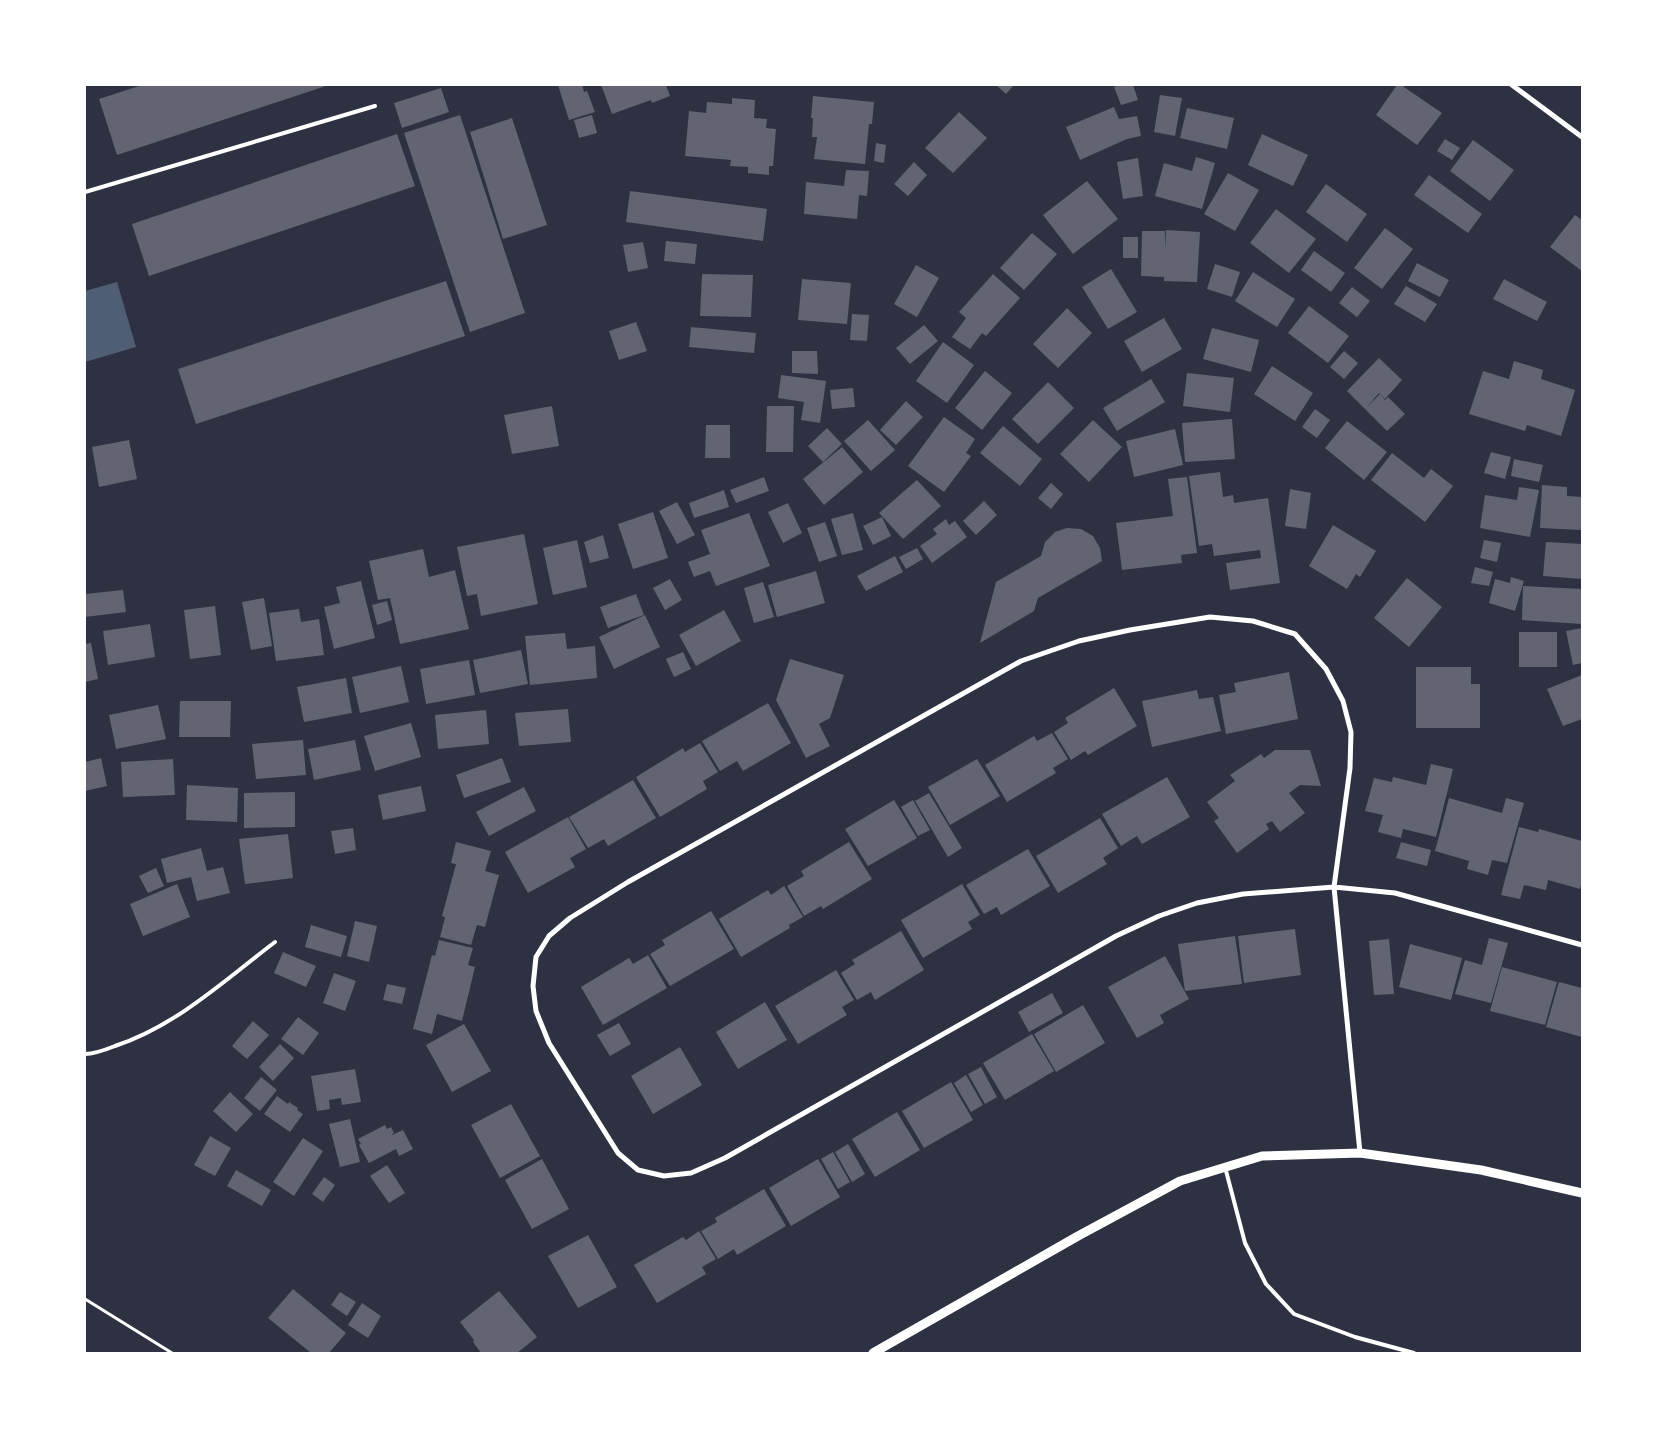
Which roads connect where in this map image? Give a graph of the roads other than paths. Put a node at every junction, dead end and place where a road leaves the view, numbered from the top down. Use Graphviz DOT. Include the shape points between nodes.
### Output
graph roads {
  1 [pos="1512,85"];
  2 [pos="374,106"];
  3 [pos="1582,137"];
  4 [pos="85,192"];
  5 [pos="1334,887"];
  6 [pos="275,942"];
  7 [pos="1582,945"];
  8 [pos="85,1054"];
  9 [pos="1360,1153"];
  10 [pos="1225,1167"];
  11 [pos="1582,1193"];
  12 [pos="873,1353"];
  13 [pos="1414,1353"];
  1 -- 3 [label="street"];
  2 -- 4 [label="lane"];
  5 -- 5 [label="street" via="1350,768 1351,732 1343,701 1326,669 1295,634 1253,621 1201,618 1079,641 1021,662 628,882 570,918 549,936 536,956 533,986 536,1011 549,1043 618,1153 638,1170 664,1176 691,1173 725,1158 1116,936 1160,916 1197,903 1243,894"];
  5 -- 7 [label="street" via="1395,893"];
  5 -- 9 [label="street"];
  6 -- 8 [label="lane" via="180,1015 134,1040"];
  9 -- 10 [label="street" via="1262,1156"];
  9 -- 11 [label="street" via="1481,1170"];
  10 -- 12 [label="street" via="1180,1181"];
  10 -- 13 [label="lane" via="1245,1243 1266,1284 1294,1314 1355,1337"];
}
